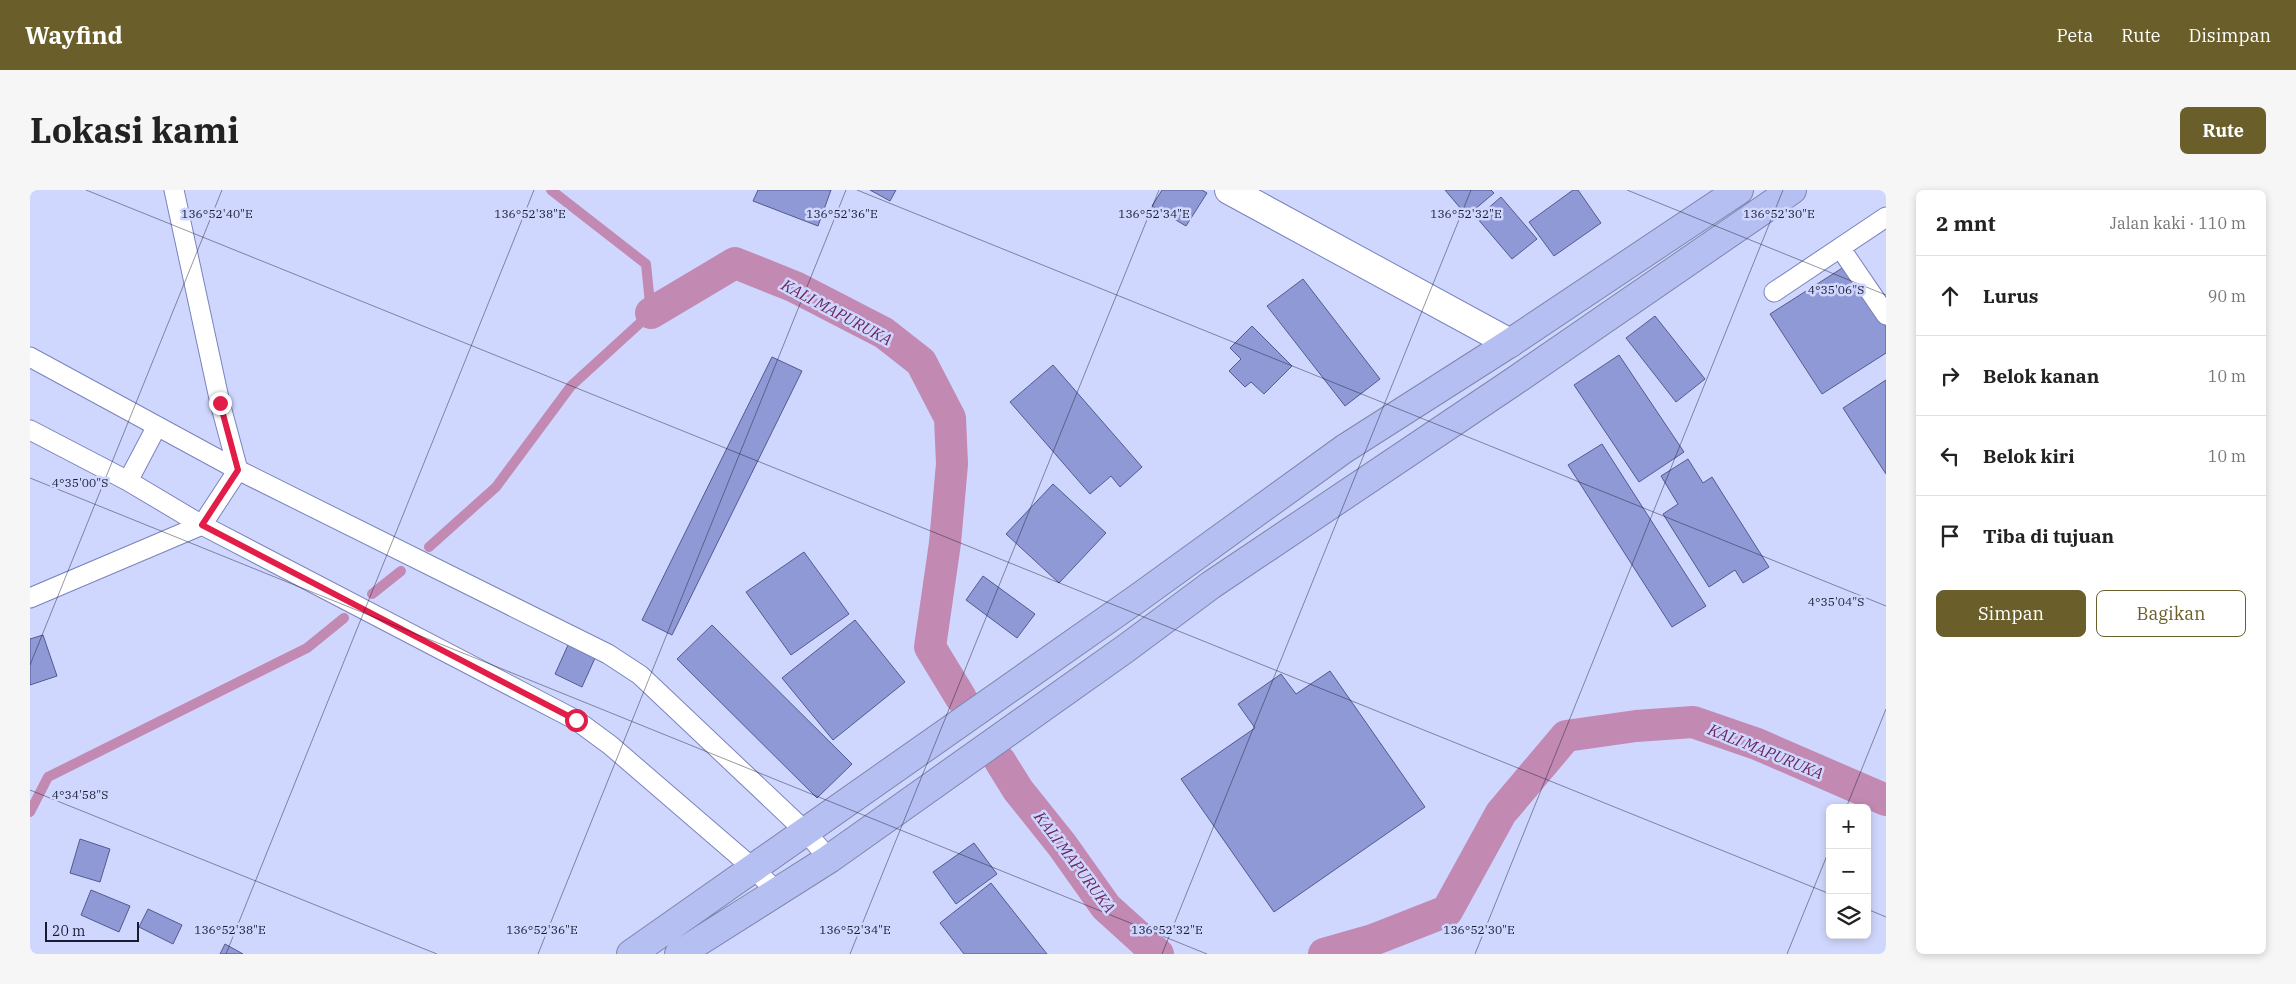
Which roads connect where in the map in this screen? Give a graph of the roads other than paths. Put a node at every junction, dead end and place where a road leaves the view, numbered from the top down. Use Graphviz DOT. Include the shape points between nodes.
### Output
graph roads {
  1 [pos="174,190"];
  2 [pos="1229,190"];
  3 [pos="1739,190"];
  4 [pos="1792,190"];
  5 [pos="1886,217"];
  6 [pos="1841,248"];
  7 [pos="1774,292"];
  8 [pos="1886,315"];
  9 [pos="1510,344"];
  10 [pos="30,357"];
  11 [pos="157,426"];
  12 [pos="30,430"];
  13 [pos="238,470"];
  14 [pos="128,481"];
  15 [pos="202,525"];
  16 [pos="1190,560"];
  17 [pos="1211,585"];
  18 [pos="30,598"];
  19 [pos="806,832"];
  20 [pos="829,858"];
  21 [pos="754,869"];
  22 [pos="777,892"];
  23 [pos="631,954"];
  24 [pos="679,954"];
  1 -- 13 [label="lane" via="220,403"];
  2 -- 9 [label="street"];
  3 -- 9 [label="highway"];
  4 -- 17 [label="highway"];
  5 -- 6 [label="lane"];
  6 -- 7 [label="lane"];
  6 -- 8 [label="lane"];
  9 -- 16 [label="highway" via="1344,449"];
  10 -- 11 [label="lane"];
  11 -- 13 [label="lane"];
  11 -- 14 [label="lane"];
  12 -- 14 [label="lane"];
  13 -- 15 [label="lane"];
  13 -- 19 [label="lane" via="608,654 640,675"];
  14 -- 15 [label="lane"];
  15 -- 18 [label="lane"];
  15 -- 21 [label="lane" via="576,720 610,745"];
  16 -- 17 [label="highway"];
  16 -- 19 [label="highway"];
  17 -- 20 [label="highway"];
  19 -- 20 [label="lane"];
  19 -- 21 [label="highway"];
  20 -- 22 [label="highway"];
  21 -- 22 [label="lane"];
  21 -- 23 [label="highway"];
  22 -- 24 [label="highway"];
}
